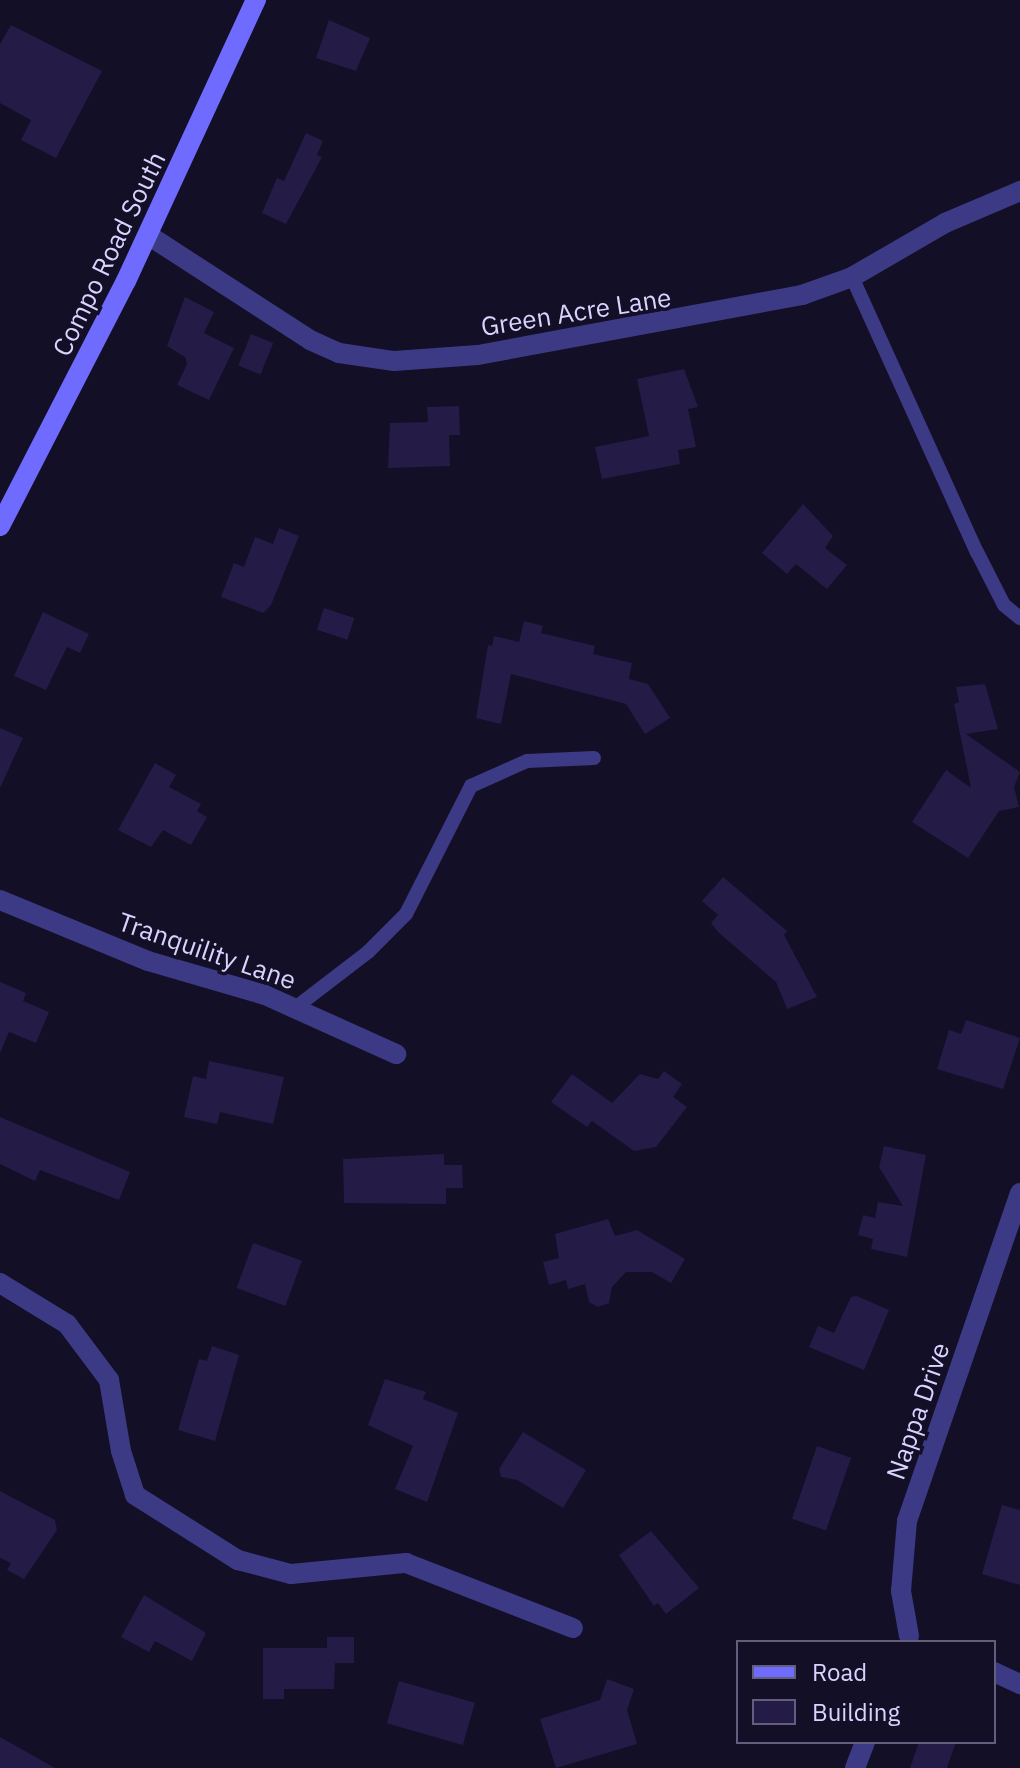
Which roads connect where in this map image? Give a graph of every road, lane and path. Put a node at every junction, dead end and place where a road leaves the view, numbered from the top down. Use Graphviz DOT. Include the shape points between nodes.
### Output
graph roads {
  1 [pos="256,0"];
  2 [pos="1020,191"];
  3 [pos="148,235"];
  4 [pos="852,277"];
  5 [pos="0,526"];
  6 [pos="1020,618"];
  7 [pos="594,758"];
  8 [pos="0,900"];
  9 [pos="295,1008"];
  10 [pos="396,1054"];
  11 [pos="1020,1193"];
  12 [pos="0,1283"];
  13 [pos="573,1628"];
  14 [pos="913,1640"];
  15 [pos="996,1673"];
  16 [pos="1020,1684"];
  17 [pos="864,1744"];
  18 [pos="855,1768"];
  1 -- 3 [label="main road, Compo Road South"];
  2 -- 4 [label="street, Green Acre Lane" via="945,223"];
  3 -- 4 [label="street, Green Acre Lane" via="310,340 339,353 394,361 478,355 675,322 802,295"];
  3 -- 5 [label="main road, Compo Road South"];
  4 -- 6 [label="lane" via="977,552 1004,605"];
  7 -- 9 [label="lane" via="527,761 471,786 406,914 368,952"];
  8 -- 9 [label="street, Tranquility Lane" via="148,961"];
  9 -- 10 [label="street, Tranquility Lane"];
  11 -- 14 [label="street, Nappa Drive" via="907,1521 901,1591"];
  12 -- 13 [label="street" via="67,1324 109,1380 135,1495 238,1560 291,1574 406,1563"];
  15 -- 16 [label="street"];
  17 -- 18 [label="street"];
}
